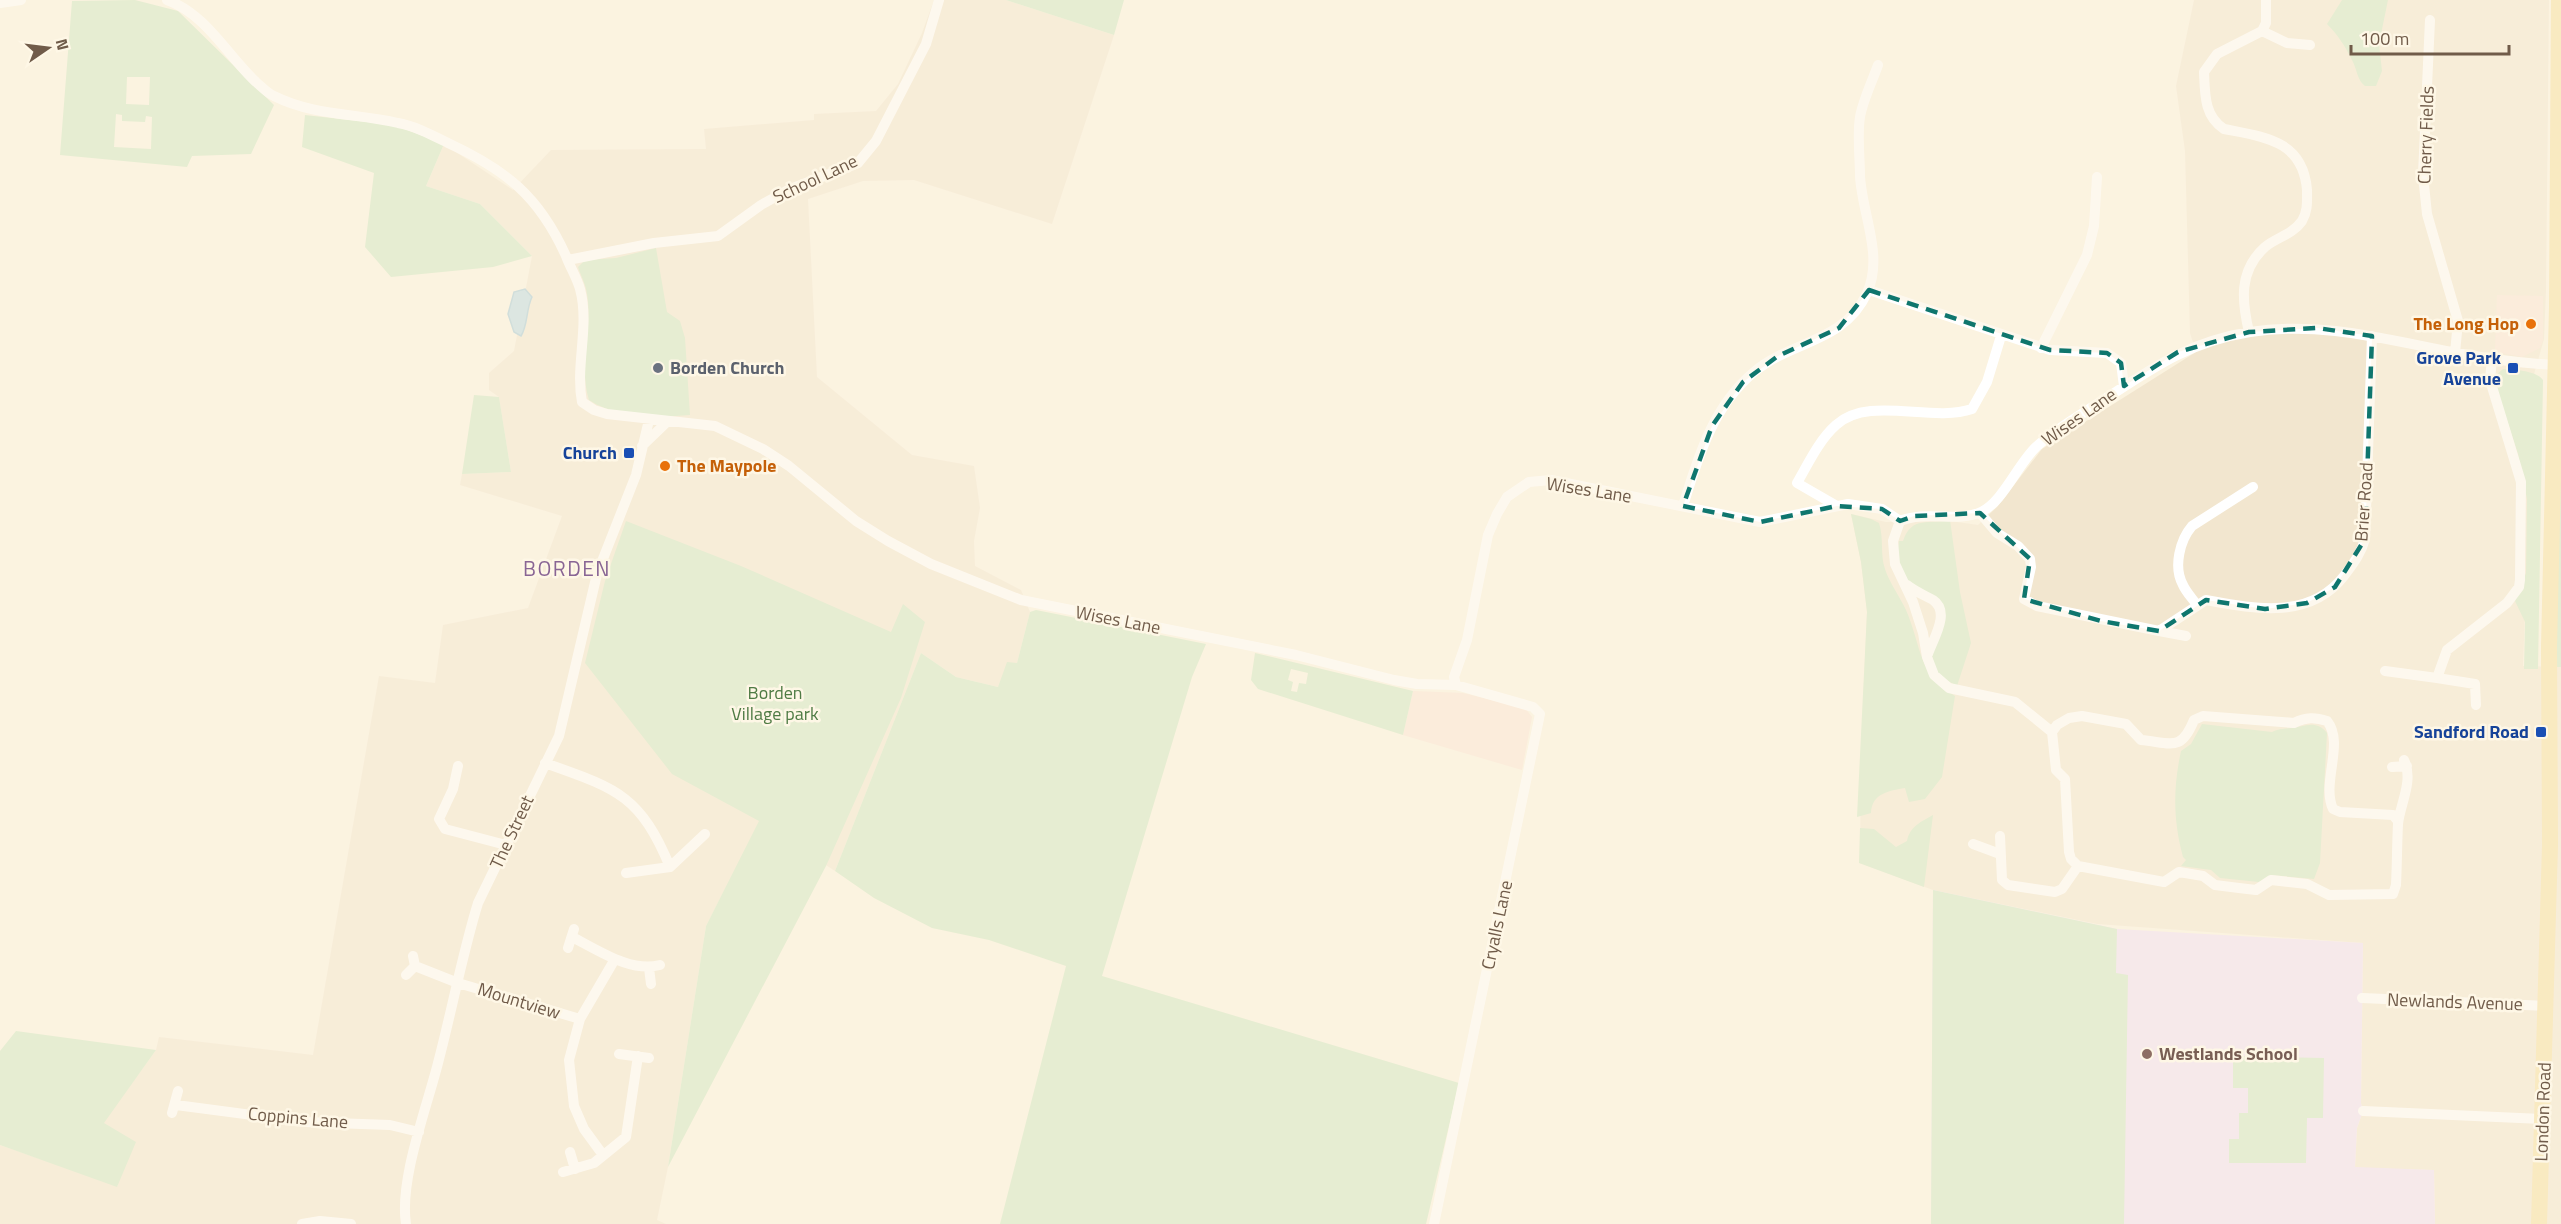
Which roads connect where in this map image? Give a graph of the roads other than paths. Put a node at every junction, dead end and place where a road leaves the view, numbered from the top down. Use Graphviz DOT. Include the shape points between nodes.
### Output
graph roads {
  1 [pos="21,0"];
  2 [pos="167,0"];
  3 [pos="939,0"];
  4 [pos="2266,0"];
  5 [pos="2559,0"];
  6 [pos="0,3"];
  7 [pos="2430,20"];
  8 [pos="2262,31"];
  9 [pos="2310,45"];
  10 [pos="1878,65"];
  11 [pos="2097,177"];
  12 [pos="568,260"];
  13 [pos="1869,290"];
  14 [pos="2249,332"];
  15 [pos="2001,336"];
  16 [pos="2372,336"];
  17 [pos="2041,348"];
  18 [pos="2455,353"];
  19 [pos="2492,359"];
  20 [pos="2555,365"];
  21 [pos="2124,386"];
  22 [pos="649,420"];
  23 [pos="667,422"];
  24 [pos="642,446"];
  25 [pos="2253,487"];
  26 [pos="1683,506"];
  27 [pos="1837,506"];
  28 [pos="1980,513"];
  29 [pos="1900,521"];
  30 [pos="1903,582"];
  31 [pos="2197,605"];
  32 [pos="2159,631"];
  33 [pos="2186,636"];
  34 [pos="1927,657"];
  35 [pos="2385,672"];
  36 [pos="2437,678"];
  37 [pos="1456,686"];
  38 [pos="2555,695"];
  39 [pos="2476,705"];
  40 [pos="2052,732"];
  41 [pos="545,763"];
  42 [pos="458,766"];
  43 [pos="2392,767"];
  44 [pos="2398,821"];
  45 [pos="705,834"];
  46 [pos="2000,836"];
  47 [pos="1973,844"];
  48 [pos="506,845"];
  49 [pos="2000,854"];
  50 [pos="2078,866"];
  51 [pos="670,867"];
  52 [pos="626,873"];
  53 [pos="568,948"];
  54 [pos="615,959"];
  55 [pos="406,975"];
  56 [pos="458,983"];
  57 [pos="651,984"];
  58 [pos="2362,998"];
  59 [pos="2547,1006"];
  60 [pos="580,1020"];
  61 [pos="619,1054"];
  62 [pos="178,1091"];
  63 [pos="2363,1111"];
  64 [pos="2542,1119"];
  65 [pos="419,1132"];
  66 [pos="570,1152"];
  67 [pos="603,1155"];
  68 [pos="575,1169"];
  69 [pos="562,1172"];
  70 [pos="302,1224"];
  71 [pos="351,1224"];
  72 [pos="406,1224"];
  73 [pos="1434,1224"];
  74 [pos="2539,1224"];
  1 -- 6 [label="street"];
  2 -- 12 [label="street" via="205,24 249,76 271,95 304,109 399,123 468,153 508,177 532,199"];
  3 -- 12 [label="street, School Lane" via="926,44 876,141 858,163 788,190 718,236 654,243"];
  4 -- 8 [label="street"];
  5 -- 20 [label="main road, London Road"];
  7 -- 18 [label="street, Cherry Fields" via="2423,174 2427,214 2458,321"];
  8 -- 9 [label="street" via="2287,43"];
  8 -- 14 [label="street" via="2217,54 2204,72 2208,109 2217,125 2276,141 2297,159 2306,182 2304,218 2253,262 2242,303"];
  10 -- 13 [label="street" via="1860,117 1860,179 1873,270"];
  11 -- 17 [label="street" via="2094,226 2087,255"];
  12 -- 22 [label="street, Wises Lane" via="580,289 584,316 579,389 582,402 594,411"];
  13 -- 15 [label="street"];
  13 -- 26 [label="street" via="1853,316 1839,328 1778,356 1743,382 1712,426"];
  14 -- 16 [label="street, Wises Lane" via="2317,328"];
  14 -- 21 [label="street, Wises Lane" via="2178,352"];
  15 -- 17 [label="street"];
  15 -- 27 [label="street" via="1987,381 1972,409 1954,413 1871,411 1837,424 1797,483"];
  16 -- 18 [label="street, Wises Lane"];
  16 -- 31 [label="street, Brier Road" via="2366,526 2357,559 2335,587 2307,603 2282,609 2206,600"];
  17 -- 21 [label="street" via="2107,353 2121,363"];
  18 -- 19 [label="street, Wises Lane"];
  19 -- 20 [label="street, Wises Lane"];
  19 -- 36 [label="street" via="2490,380 2522,491 2519,587 2507,603 2447,650"];
  20 -- 38 [label="main road, London Road"];
  21 -- 28 [label="street, Wises Lane" via="2037,446 1996,500"];
  22 -- 23 [label="street, Wises Lane"];
  22 -- 24 [label="street, The Street"];
  23 -- 24 [label="street"];
  23 -- 37 [label="street, Wises Lane" via="715,426 763,449 880,536 932,564 1021,600 1296,655 1394,680"];
  24 -- 41 [label="street, The Street" via="636,475 597,574 559,736"];
  25 -- 31 [label="street" via="2184,534 2179,558 2181,584"];
  26 -- 27 [label="street, Wises Lane" via="1760,522"];
  26 -- 37 [label="street, Wises Lane" via="1551,480 1529,482 1507,497 1488,535 1474,614 1454,677"];
  27 -- 29 [label="street, Wises Lane" via="1882,509"];
  28 -- 29 [label="street" via="1919,515"];
  28 -- 32 [label="street" via="1996,532 2030,559 2024,600"];
  29 -- 30 [label="street" via="1893,550 1894,564"];
  30 -- 34 [label="street" via="1923,633"];
  30 -- 34 [label="street" via="1939,607 1941,622"];
  31 -- 32 [label="street"];
  32 -- 33 [label="street"];
  34 -- 40 [label="street" via="1934,675 1949,688 2015,702"];
  35 -- 36 [label="street"];
  36 -- 39 [label="street" via="2475,684"];
  37 -- 73 [label="street, Cryalls Lane" via="1533,707 1540,714"];
  38 -- 59 [label="main road, London Road"];
  40 -- 44 [label="street" via="2069,718 2082,716 2126,724 2141,740 2178,743 2187,738 2194,720 2203,716 2294,723 2318,718 2327,722 2334,734 2329,797 2333,809 2393,815"];
  40 -- 50 [label="street" via="2056,770 2065,779 2069,852"];
  41 -- 48 [label="street, The Street"];
  41 -- 51 [label="street" via="608,786 627,800 647,821"];
  42 -- 48 [label="street" via="453,789 439,819 445,829"];
  43 -- 44 [label="street" via="2405,763 2405,799"];
  44 -- 50 [label="street" via="2396,885 2390,896 2329,895 2307,884 2271,880 2256,890 2230,888 2215,885 2204,876 2179,872 2164,882"];
  45 -- 51 [label="street"];
  46 -- 49 [label="street"];
  47 -- 49 [label="street"];
  48 -- 56 [label="street, The Street" via="478,903"];
  49 -- 50 [label="street" via="2002,880 2008,885 2044,892 2061,889"];
  51 -- 52 [label="street"];
  53 -- 54 [label="street" via="573,933"];
  54 -- 57 [label="street" via="654,967"];
  54 -- 60 [label="street, Mountview"];
  55 -- 56 [label="street, Mountview" via="414,961"];
  56 -- 60 [label="street, Mountview"];
  56 -- 65 [label="street, The Street"];
  58 -- 59 [label="street, Newlands Avenue"];
  59 -- 64 [label="main road, London Road"];
  60 -- 67 [label="street, Mountview" via="569,1060 570,1085 584,1129"];
  61 -- 67 [label="street" via="644,1057 626,1137"];
  62 -- 65 [label="street, Coppins Lane" via="174,1109 305,1122 390,1125"];
  63 -- 64 [label="street"];
  64 -- 74 [label="main road, London Road"];
  65 -- 72 [label="street, The Street" via="405,1197"];
  66 -- 68 [label="street"];
  67 -- 68 [label="street" via="594,1163"];
  68 -- 69 [label="street"];
  70 -- 71 [label="street"];
}
